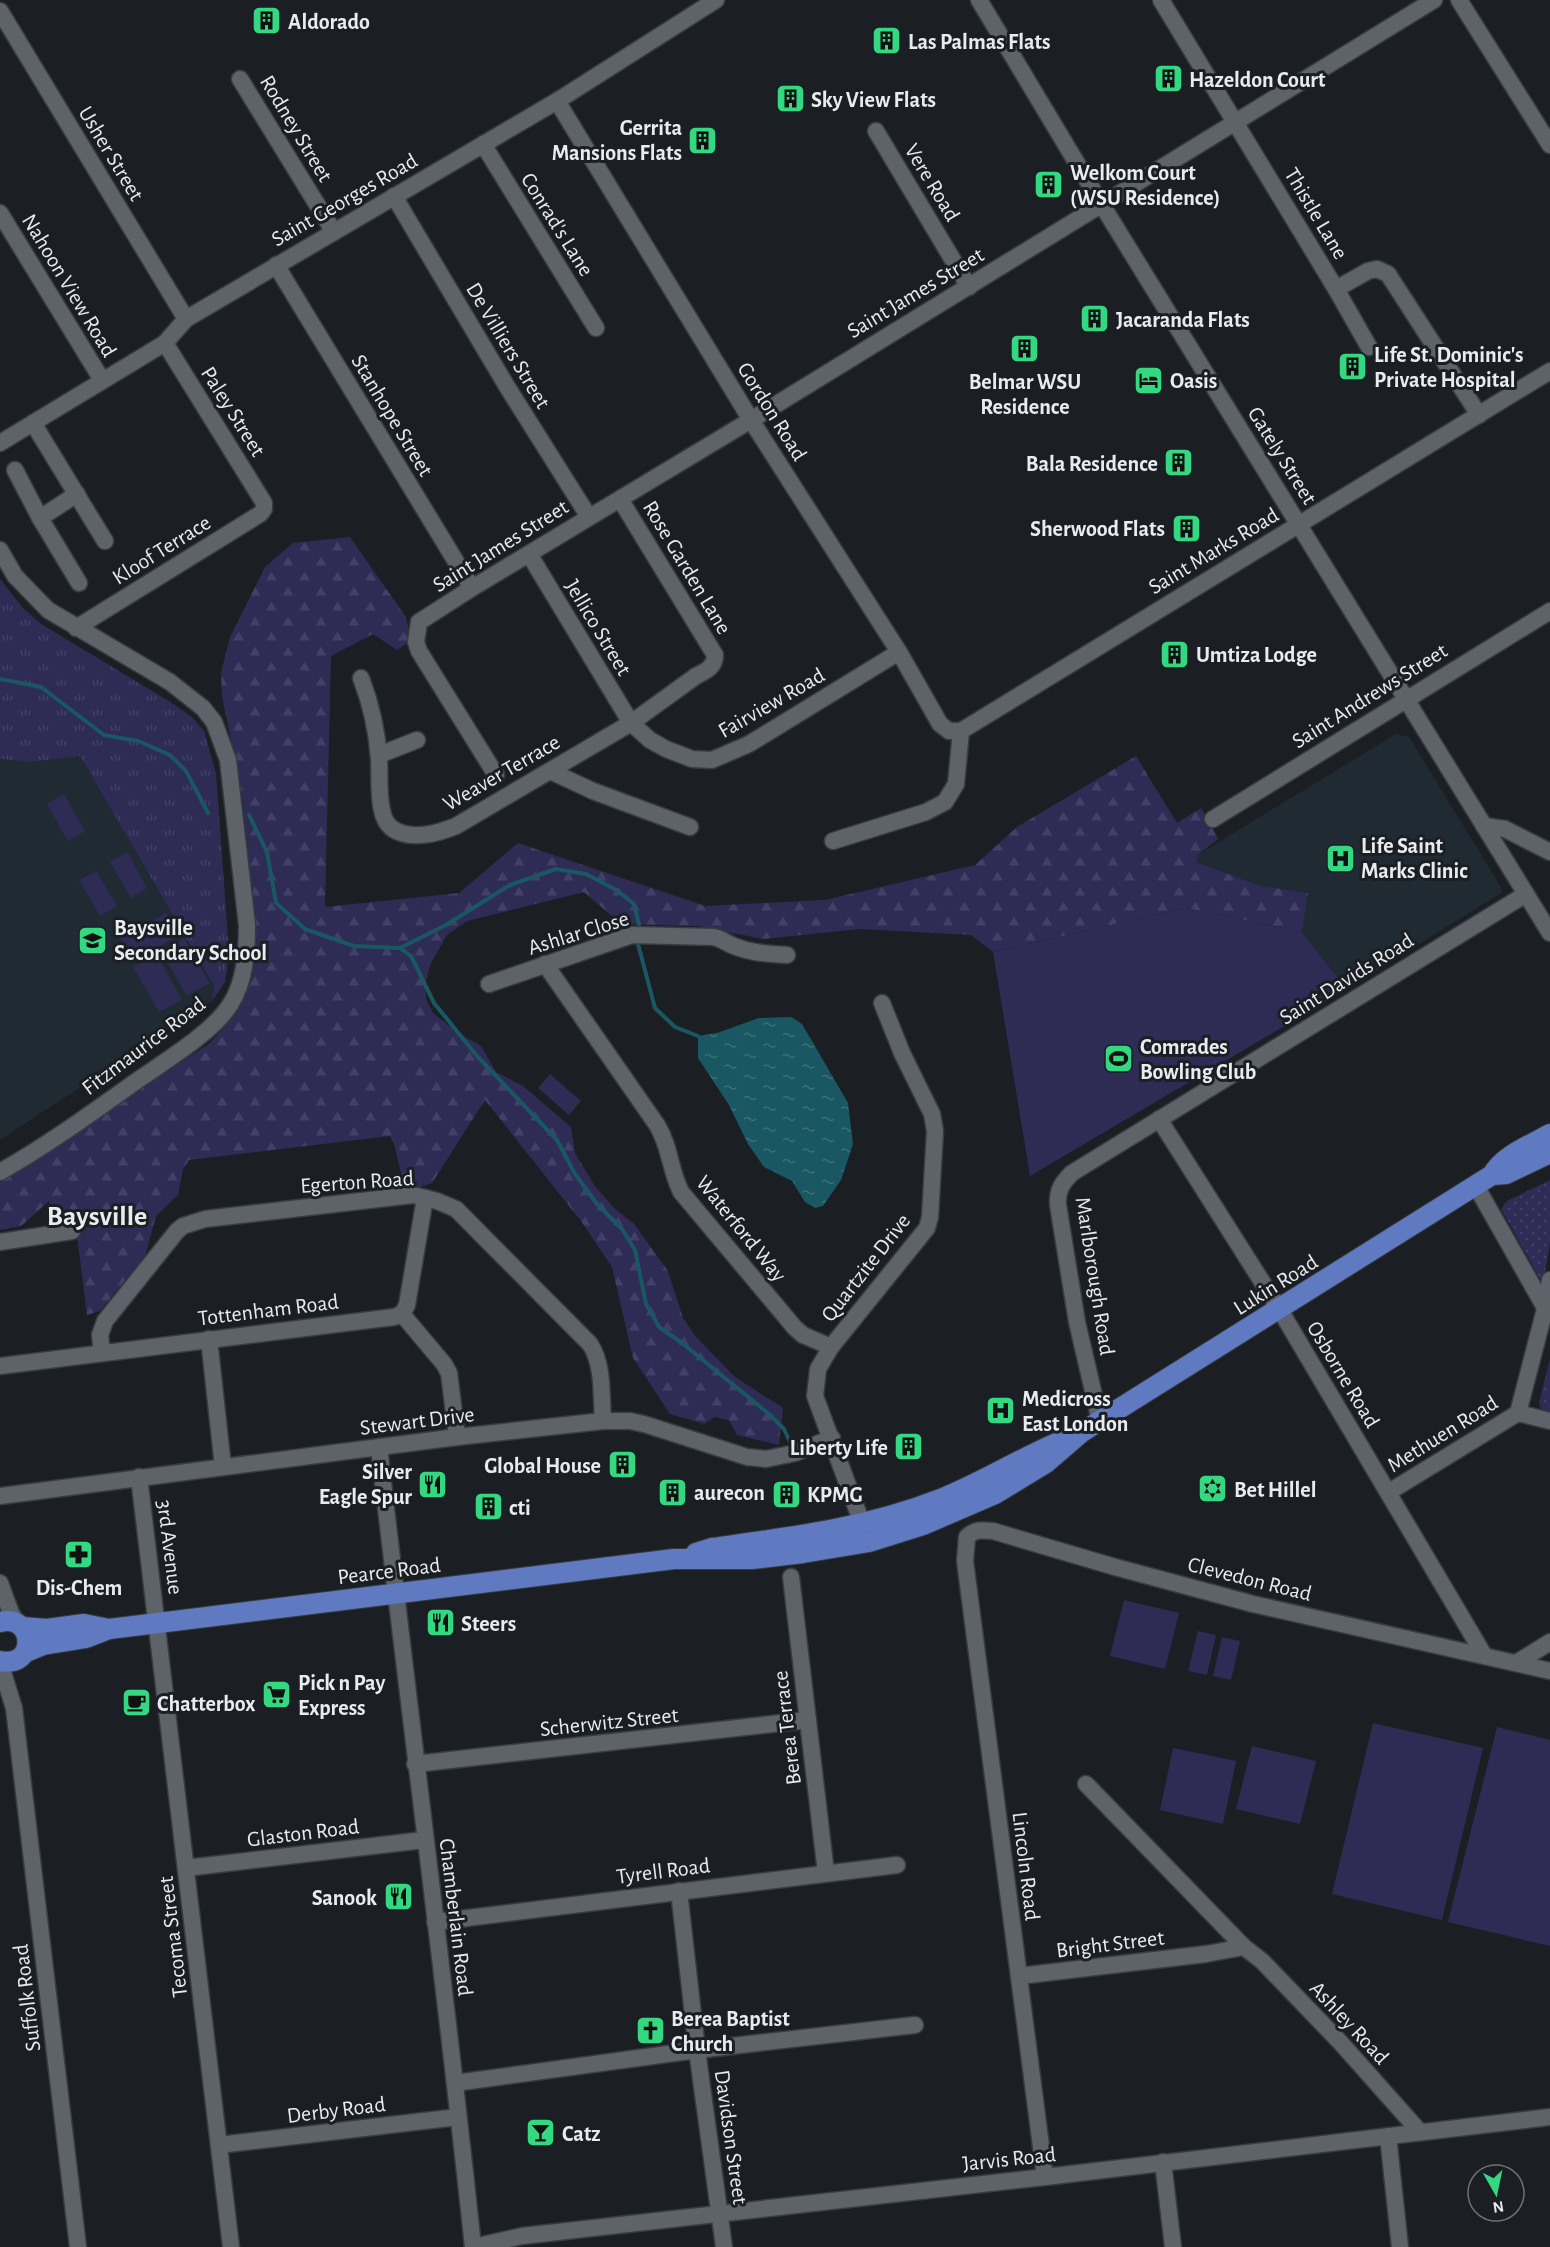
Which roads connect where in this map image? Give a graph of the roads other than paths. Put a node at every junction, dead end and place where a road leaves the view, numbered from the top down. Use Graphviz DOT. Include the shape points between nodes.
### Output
graph roads {
  1 [pos="716,0"];
  2 [pos="979,0"];
  3 [pos="1161,0"];
  4 [pos="1434,0"];
  5 [pos="1459,0"];
  6 [pos="0,11"];
  7 [pos="240,79"];
  8 [pos="557,101"];
  9 [pos="1235,121"];
  10 [pos="876,131"];
  11 [pos="483,144"];
  12 [pos="1550,145"];
  13 [pos="394,196"];
  14 [pos="1102,205"];
  15 [pos="0,213"];
  16 [pos="334,232"];
  17 [pos="276,265"];
  18 [pos="969,286"];
  19 [pos="1336,289"];
  20 [pos="186,319"];
  21 [pos="596,328"];
  22 [pos="165,343"];
  23 [pos="1369,347"];
  24 [pos="1550,371"];
  25 [pos="102,380"];
  26 [pos="1479,415"];
  27 [pos="751,420"];
  28 [pos="33,423"];
  29 [pos="0,443"];
  30 [pos="15,470"];
  31 [pos="77,494"];
  32 [pos="620,499"];
  33 [pos="264,503"];
  34 [pos="590,517"];
  35 [pos="40,518"];
  36 [pos="1299,524"];
  37 [pos="105,541"];
  38 [pos="0,550"];
  39 [pos="529,554"];
  40 [pos="80,583"];
  41 [pos="472,588"];
  42 [pos="1550,611"];
  43 [pos="76,628"];
  44 [pos="898,652"];
  45 [pos="361,678"];
  46 [pos="1406,699"];
  47 [pos="631,723"];
  48 [pos="961,731"];
  49 [pos="417,740"];
  50 [pos="379,755"];
  51 [pos="550,771"];
  52 [pos="496,775"];
  53 [pos="1213,819"];
  54 [pos="1484,826"];
  55 [pos="690,827"];
  56 [pos="833,841"];
  57 [pos="1550,852"];
  58 [pos="1526,894"];
  59 [pos="1550,933"];
  60 [pos="787,955"];
  61 [pos="545,964"];
  62 [pos="489,984"];
  63 [pos="882,1004"];
  64 [pos="1160,1119"];
  65 [pos="1550,1134"];
  66 [pos="1550,1153"];
  67 [pos="0,1172"];
  68 [pos="1484,1180"];
  69 [pos="425,1198"];
  70 [pos="72,1231"];
  71 [pos="0,1242"];
  72 [pos="1550,1280"];
  73 [pos="1280,1310"];
  74 [pos="1548,1313"];
  75 [pos="402,1314"];
  76 [pos="209,1339"];
  77 [pos="829,1350"];
  78 [pos="102,1352"];
  79 [pos="0,1366"];
  80 [pos="1518,1413"];
  81 [pos="603,1421"];
  82 [pos="1100,1421"];
  83 [pos="1550,1421"];
  84 [pos="457,1437"];
  85 [pos="832,1438"];
  86 [pos="379,1447"];
  87 [pos="223,1467"];
  88 [pos="139,1477"];
  89 [pos="1389,1492"];
  90 [pos="0,1496"];
  91 [pos="919,1516"];
  92 [pos="866,1533"];
  93 [pos="964,1561"];
  94 [pos="791,1577"];
  95 [pos="0,1583"];
  96 [pos="395,1594"];
  97 [pos="158,1623"];
  98 [pos="13,1624"];
  99 [pos="109,1629"];
  100 [pos="1550,1642"];
  101 [pos="23,1654"];
  102 [pos="1484,1655"];
  103 [pos="0,1662"];
  104 [pos="1516,1663"];
  105 [pos="1550,1671"];
  106 [pos="14,1708"];
  107 [pos="808,1720"];
  108 [pos="415,1764"];
  109 [pos="1086,1784"];
  110 [pos="424,1840"];
  111 [pos="897,1865"];
  112 [pos="186,1869"];
  113 [pos="826,1873"];
  114 [pos="679,1891"];
  115 [pos="435,1922"];
  116 [pos="1244,1947"];
  117 [pos="1019,1976"];
  118 [pos="915,2025"];
  119 [pos="697,2050"];
  120 [pos="455,2083"];
  121 [pos="458,2116"];
  122 [pos="1550,2117"];
  123 [pos="1420,2132"];
  124 [pos="1388,2136"];
  125 [pos="219,2145"];
  126 [pos="1163,2162"];
  127 [pos="1045,2177"];
  128 [pos="719,2213"];
  129 [pos="78,2247"];
  130 [pos="231,2247"];
  131 [pos="473,2247"];
  132 [pos="724,2247"];
  133 [pos="1173,2247"];
  134 [pos="1400,2247"];
  1 -- 8 [label="street, Saint Georges Road"];
  2 -- 14 [label="street, Gately Street"];
  3 -- 9 [label="street, Thistle Lane"];
  4 -- 9 [label="street, Saint James Street"];
  5 -- 12 [label="street"];
  6 -- 20 [label="street, Usher Street"];
  7 -- 16 [label="street, Rodney Street"];
  8 -- 11 [label="street, Saint Georges Road"];
  8 -- 27 [label="street, Gordon Road"];
  9 -- 14 [label="street, Saint James Street"];
  9 -- 19 [label="street, Thistle Lane"];
  10 -- 18 [label="street, Vere Road"];
  11 -- 13 [label="street, Saint Georges Road"];
  11 -- 21 [label="street, Conrad's Lane"];
  13 -- 16 [label="street, Saint Georges Road"];
  13 -- 34 [label="street, De Villiers Street"];
  14 -- 18 [label="street, Saint James Street"];
  14 -- 36 [label="street, Gately Street"];
  15 -- 25 [label="street, Nahoon View Road"];
  16 -- 17 [label="street, Saint Georges Road"];
  17 -- 20 [label="street, Saint Georges Road"];
  17 -- 41 [label="street, Stanhope Street"];
  18 -- 27 [label="street, Saint James Street"];
  19 -- 23 [label="street"];
  19 -- 26 [label="street, Thistle Lane" via="1368,271 1377,269 1389,274"];
  20 -- 22 [label="street, Saint Georges Road"];
  22 -- 25 [label="street, Saint Georges Road"];
  22 -- 33 [label="street, Paley Street"];
  24 -- 26 [label="street, Saint Marks Road"];
  25 -- 28 [label="street, Saint Georges Road"];
  26 -- 36 [label="street, Saint Marks Road"];
  27 -- 32 [label="street, Saint James Street"];
  27 -- 44 [label="street, Gordon Road"];
  28 -- 29 [label="street, Saint Georges Road"];
  28 -- 31 [label="street, Kloof Terrace"];
  30 -- 35 [label="street"];
  31 -- 35 [label="street"];
  31 -- 37 [label="street, Kloof Terrace"];
  32 -- 34 [label="street, Saint James Street"];
  32 -- 47 [label="street, Rose Garden Lane" via="715,655 707,670"];
  33 -- 43 [label="street, Kloof Terrace" via="260,514"];
  34 -- 39 [label="street, Saint James Street"];
  35 -- 40 [label="street"];
  36 -- 46 [label="street, Gately Street"];
  36 -- 48 [label="street, Saint Marks Road"];
  38 -- 43 [label="street, Fitzmaurice Road" via="28,591"];
  39 -- 41 [label="street, Saint James Street"];
  39 -- 47 [label="street, Jellico Street"];
  41 -- 52 [label="street, Saint James Street" via="419,622 416,642"];
  42 -- 46 [label="street, Saint Andrews Street"];
  43 -- 67 [label="street, Fitzmaurice Road" via="170,682 214,722 228,760 247,948 239,987 230,1006 213,1024"];
  44 -- 47 [label="street, Fairview Road" via="749,744 712,760 692,759 666,749"];
  44 -- 48 [label="street, Gordon Road" via="940,724 949,731"];
  45 -- 50 [label="street, Weaver Terrace" via="370,701"];
  46 -- 53 [label="street, Saint Andrews Street"];
  46 -- 54 [label="street, Gately Street"];
  47 -- 51 [label="street, Weaver Terrace"];
  48 -- 56 [label="street" via="956,784 945,802 926,812"];
  49 -- 50 [label="street"];
  50 -- 51 [label="street, Weaver Terrace" via="386,822 393,830 406,834 442,832 456,826"];
  51 -- 55 [label="street"];
  54 -- 57 [label="street" via="1505,829"];
  54 -- 58 [label="street, Gately Street"];
  58 -- 59 [label="street, Gately Street"];
  58 -- 64 [label="street, Saint Davids Road"];
  60 -- 61 [label="street, Ashlar Close" via="759,953 733,946 721,938 632,935"];
  61 -- 62 [label="street, Ashlar Close"];
  61 -- 77 [label="street, Waterford Way" via="657,1125 681,1192 795,1328"];
  63 -- 77 [label="street, Quartzite Drive" via="933,1118 929,1222"];
  64 -- 73 [label="street, Osborne Road"];
  64 -- 82 [label="street, Marlborough Road" via="1072,1173 1059,1190 1058,1205 1077,1322"];
  65 -- 68 [label="main road, Lukin Road" via="1506,1159"];
  66 -- 68 [label="main road, Lukin Road"];
  68 -- 73 [label="main road, Lukin Road"];
  68 -- 74 [label="street"];
  69 -- 75 [label="street" via="407,1305"];
  69 -- 78 [label="street, Egerton Road" via="393,1196 205,1219 183,1226 105,1321 100,1335"];
  69 -- 81 [label="street, Egerton Road" via="456,1209 590,1344 598,1362"];
  70 -- 71 [label="street"];
  72 -- 74 [label="street, Methuen Road"];
  73 -- 82 [label="main road, Lukin Road"];
  73 -- 89 [label="street, Osborne Road"];
  74 -- 80 [label="street, Methuen Road"];
  75 -- 76 [label="street, Tottenham Road"];
  75 -- 84 [label="street" via="449,1373"];
  76 -- 78 [label="street, Tottenham Road"];
  76 -- 87 [label="street"];
  77 -- 85 [label="street, Quartzite Drive" via="818,1369 814,1388"];
  78 -- 79 [label="street, Tottenham Road"];
  80 -- 83 [label="street, Methuen Road"];
  80 -- 89 [label="street, Methuen Road"];
  81 -- 84 [label="street, Stewart Drive"];
  81 -- 85 [label="street, Stewart Drive" via="644,1424 766,1460"];
  82 -- 91 [label="main road, Lukin Road"];
  84 -- 86 [label="street, Stewart Drive"];
  85 -- 92 [label="street, Quartzite Drive"];
  86 -- 87 [label="street, Stewart Drive"];
  86 -- 96 [label="street, Chamberlain Road"];
  87 -- 88 [label="street, Stewart Drive"];
  88 -- 90 [label="street, Stewart Drive"];
  88 -- 97 [label="street, 3rd Avenue"];
  89 -- 102 [label="street, Osborne Road"];
  91 -- 92 [label="main road, Pearce Road"];
  92 -- 96 [label="main road, Pearce Road" via="830,1532 712,1548 674,1559"];
  93 -- 102 [label="street, Clevedon Road" via="967,1537 973,1531 993,1531 1253,1604"];
  93 -- 117 [label="street, Lincoln Road"];
  94 -- 107 [label="street, Berea Terrace"];
  95 -- 98 [label="street"];
  96 -- 97 [label="main road, Pearce Road"];
  96 -- 108 [label="street, Chamberlain Road"];
  97 -- 99 [label="main road, Pearce Road"];
  97 -- 112 [label="street, Tecoma Street"];
  98 -- 99 [label="main road, Pearce Road" via="47,1629 84,1624"];
  98 -- 101 [label="main road" via="28,1642"];
  99 -- 101 [label="main road, Pearce Road"];
  100 -- 104 [label="street"];
  101 -- 103 [label="main road, Pearce Road" via="9,1663"];
  101 -- 106 [label="street, Suffolk Road" via="17,1668"];
  102 -- 104 [label="street, Clevedon Road"];
  103 -- 106 [label="street, Suffolk Road"];
  104 -- 105 [label="street, Clevedon Road"];
  106 -- 129 [label="street, Suffolk Road"];
  107 -- 108 [label="street, Scherwitz Street"];
  107 -- 113 [label="street, Berea Terrace"];
  108 -- 110 [label="street, Chamberlain Road"];
  109 -- 116 [label="street, Ashley Road"];
  110 -- 112 [label="street, Glaston Road"];
  110 -- 115 [label="street, Chamberlain Road"];
  111 -- 113 [label="street, Tyrell Road"];
  112 -- 125 [label="street, Tecoma Street"];
  113 -- 114 [label="street, Tyrell Road"];
  114 -- 115 [label="street, Tyrell Road"];
  114 -- 119 [label="street, Davidson Street"];
  115 -- 120 [label="street, Chamberlain Road"];
  116 -- 117 [label="street, Bright Street"];
  116 -- 123 [label="street, Ashley Road" via="1340,2042"];
  117 -- 127 [label="street, Lincoln Road"];
  118 -- 119 [label="street"];
  119 -- 120 [label="street"];
  119 -- 128 [label="street, Davidson Street"];
  120 -- 121 [label="street, Chamberlain Road"];
  121 -- 125 [label="street, Derby Road"];
  121 -- 131 [label="street, Chamberlain Road"];
  122 -- 123 [label="street, Jarvis Road"];
  123 -- 124 [label="street, Jarvis Road"];
  124 -- 126 [label="street, Jarvis Road"];
  124 -- 134 [label="street"];
  125 -- 130 [label="street, Tecoma Street"];
  126 -- 127 [label="street, Jarvis Road"];
  126 -- 133 [label="street"];
  127 -- 128 [label="street, Jarvis Road"];
  128 -- 131 [label="street, Jarvis Road" via="522,2236"];
  128 -- 132 [label="street, Davidson Street"];
}
